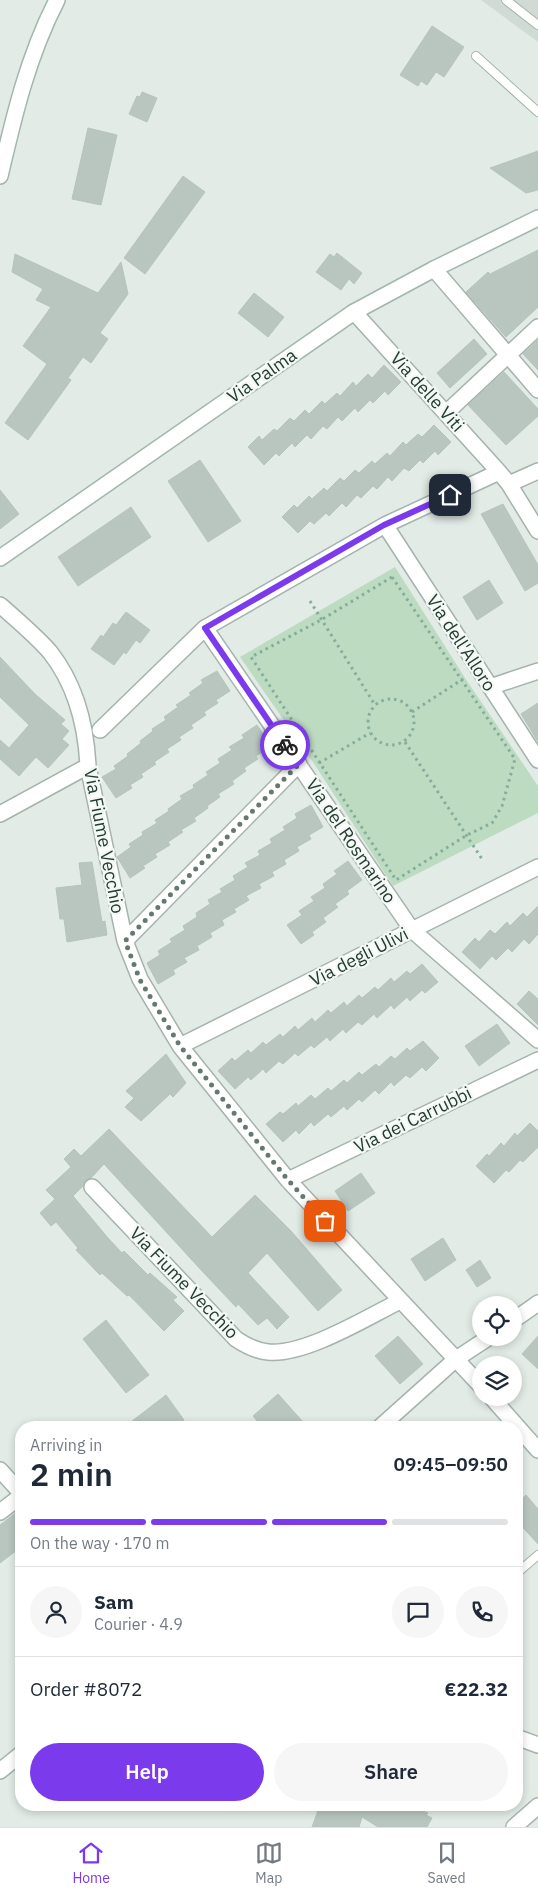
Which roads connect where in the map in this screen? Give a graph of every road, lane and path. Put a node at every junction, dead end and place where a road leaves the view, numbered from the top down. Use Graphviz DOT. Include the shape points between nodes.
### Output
graph roads {
  1 [pos="57,0"];
  2 [pos="506,0"];
  3 [pos="538,25"];
  4 [pos="476,56"];
  5 [pos="538,112"];
  6 [pos="0,176"];
  7 [pos="538,218"];
  8 [pos="434,269"];
  9 [pos="354,312"];
  10 [pos="538,327"];
  11 [pos="509,354"];
  12 [pos="538,390"];
  13 [pos="446,413"];
  14 [pos="538,471"];
  15 [pos="504,478"];
  16 [pos="384,525"];
  17 [pos="538,531"];
  18 [pos="0,558"];
  19 [pos="310,601"];
  20 [pos="2,606"];
  21 [pos="321,620"];
  22 [pos="205,628"];
  23 [pos="477,667"];
  24 [pos="538,671"];
  25 [pos="460,681"];
  26 [pos="490,687"];
  27 [pos="375,705"];
  28 [pos="412,712"];
  29 [pos="100,730"];
  30 [pos="370,733"];
  31 [pos="405,742"];
  32 [pos="538,760"];
  33 [pos="319,763"];
  34 [pos="88,766"];
  35 [pos="302,768"];
  36 [pos="0,814"];
  37 [pos="467,835"];
  38 [pos="482,859"];
  39 [pos="538,867"];
  40 [pos="412,930"];
  41 [pos="125,941"];
  42 [pos="538,1040"];
  43 [pos="180,1046"];
  44 [pos="538,1060"];
  45 [pos="288,1180"];
  46 [pos="92,1187"];
  47 [pos="400,1301"];
  48 [pos="538,1303"];
  49 [pos="522,1314"];
  50 [pos="476,1346"];
  51 [pos="456,1359"];
  52 [pos="472,1376"];
  53 [pos="499,1406"];
  54 [pos="387,1421"];
  55 [pos="512,1421"];
  56 [pos="523,1433"];
  57 [pos="538,1450"];
  58 [pos="0,1470"];
  59 [pos="15,1487"];
  60 [pos="15,1499"];
  61 [pos="0,1512"];
  62 [pos="538,1554"];
  63 [pos="523,1568"];
  64 [pos="523,1740"];
  65 [pos="538,1745"];
  66 [pos="15,1759"];
  67 [pos="0,1771"];
  68 [pos="538,1806"];
  69 [pos="514,1827"];
  1 -- 6 [label="street" via="44,26 20,94"];
  2 -- 3 [label="lane"];
  4 -- 5 [label="lane"];
  7 -- 8 [label="street, Via Palma"];
  8 -- 9 [label="street, Via Palma"];
  8 -- 11 [label="street"];
  9 -- 13 [label="street, Via delle Viti"];
  9 -- 18 [label="street, Via Palma"];
  10 -- 11 [label="street"];
  11 -- 12 [label="street"];
  11 -- 13 [label="street"];
  13 -- 15 [label="street, Via delle Viti"];
  14 -- 15 [label="street"];
  15 -- 16 [label="street"];
  15 -- 17 [label="street, Via delle Viti"];
  16 -- 22 [label="street"];
  16 -- 23 [label="street, Via dell'Alloro"];
  19 -- 21 [label="path"];
  20 -- 34 [label="street, Via Fiume Vecchio" via="50,652 74,693 87,742"];
  21 -- 25 [label="path" via="392,577"];
  21 -- 27 [label="path"];
  21 -- 33 [label="path" via="251,657"];
  22 -- 29 [label="street"];
  22 -- 35 [label="street, Via del Rosmarino"];
  23 -- 25 [label="path"];
  23 -- 26 [label="street, Via dell'Alloro"];
  24 -- 26 [label="street"];
  25 -- 28 [label="path"];
  25 -- 37 [label="path" via="514,759 502,806 492,823"];
  26 -- 32 [label="street, Via dell'Alloro"];
  27 -- 28 [label="path" via="395,699 402,701"];
  27 -- 30 [label="path" via="368,719"];
  28 -- 31 [label="path" via="414,726"];
  30 -- 31 [label="path" via="380,744 387,746"];
  30 -- 33 [label="path"];
  31 -- 37 [label="path"];
  33 -- 35 [label="path"];
  33 -- 37 [label="path" via="396,880"];
  34 -- 36 [label="street"];
  34 -- 41 [label="street, Via Fiume Vecchio"];
  35 -- 40 [label="street, Via del Rosmarino"];
  35 -- 41 [label="street"];
  37 -- 38 [label="path"];
  39 -- 40 [label="street, Via degli Ulivi"];
  40 -- 42 [label="street, Via del Rosmarino"];
  40 -- 43 [label="street, Via degli Ulivi"];
  41 -- 43 [label="street, Via Fiume Vecchio" via="140,980"];
  43 -- 45 [label="street, Via Fiume Vecchio"];
  44 -- 45 [label="street, Via dei Carrubbi"];
  45 -- 47 [label="street, Via Fiume Vecchio"];
  46 -- 47 [label="street, Via Fiume Vecchio" via="236,1339 248,1347 267,1352 288,1352 310,1345"];
  47 -- 51 [label="street, Via Fiume Vecchio"];
  48 -- 49 [label="street"];
  50 -- 51 [label="street"];
  51 -- 52 [label="street, Via Fiume Vecchio"];
  51 -- 54 [label="street"];
  53 -- 55 [label="street"];
  56 -- 57 [label="street"];
  58 -- 59 [label="street"];
  60 -- 61 [label="street"];
  62 -- 63 [label="lane"];
  64 -- 65 [label="street"];
  66 -- 67 [label="street"];
  68 -- 69 [label="street"];
}
